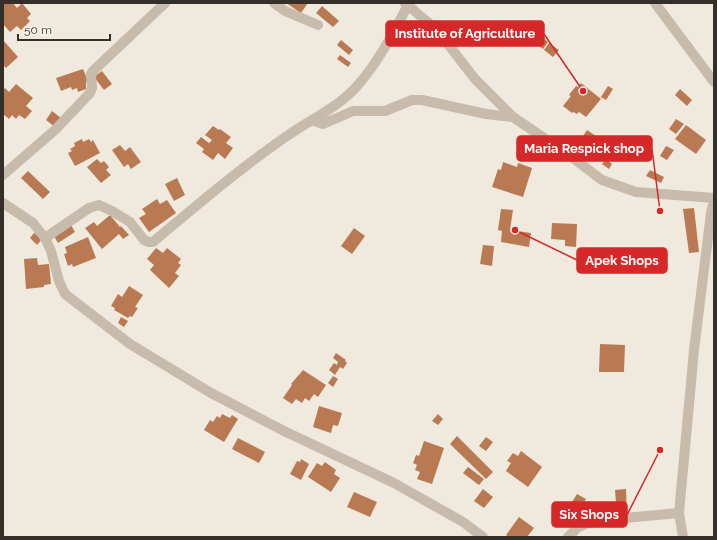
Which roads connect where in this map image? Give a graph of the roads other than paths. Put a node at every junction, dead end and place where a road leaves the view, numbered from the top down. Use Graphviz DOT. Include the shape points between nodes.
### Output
graph roads {
  1 [pos="165,3"];
  2 [pos="274,3"];
  3 [pos="655,3"];
  4 [pos="406,4"];
  5 [pos="318,25"];
  6 [pos="714,82"];
  7 [pos="513,116"];
  8 [pos="312,120"];
  9 [pos="3,175"];
  10 [pos="714,198"];
  11 [pos="714,201"];
  12 [pos="3,202"];
  13 [pos="713,213"];
  14 [pos="45,238"];
  15 [pos="679,513"];
  16 [pos="483,537"];
  17 [pos="568,537"];
  18 [pos="683,537"];
  1 -- 9 [label="street" via="93,71 90,93 55,130"];
  2 -- 5 [label="street" via="285,11"];
  3 -- 6 [label="street"];
  4 -- 7 [label="street" via="437,30 475,79"];
  4 -- 8 [label="street" via="375,64 343,100"];
  7 -- 8 [label="street" via="486,114 412,100 385,111 353,111 323,124"];
  7 -- 10 [label="street" via="602,180 636,192"];
  8 -- 14 [label="street" via="236,173 153,242 144,240 130,222 99,205 89,208"];
  11 -- 13 [label="street"];
  12 -- 14 [label="street" via="34,223"];
  13 -- 15 [label="street" via="694,350"];
  14 -- 16 [label="street" via="65,294 130,344 211,393 394,483 463,522"];
  15 -- 17 [label="street" via="592,521 577,528"];
  15 -- 18 [label="street"];
}
